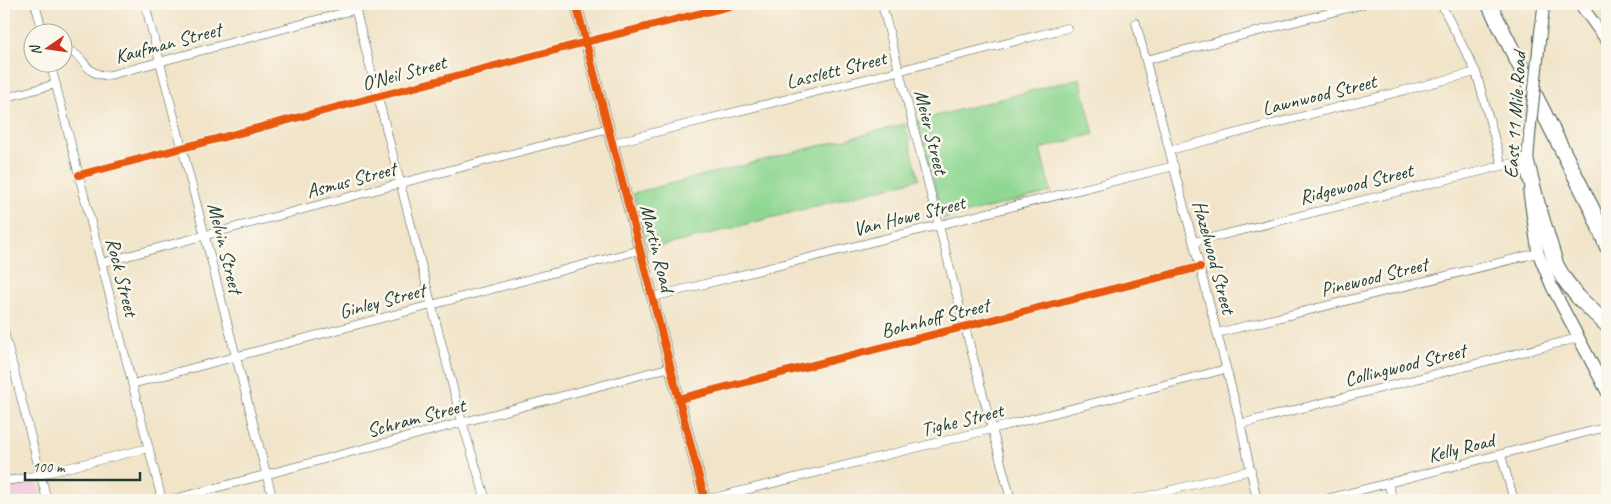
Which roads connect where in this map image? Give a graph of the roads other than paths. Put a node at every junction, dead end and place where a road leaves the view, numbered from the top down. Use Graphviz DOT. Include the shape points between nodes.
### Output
graph roads {
  1 [pos="35,4"];
  2 [pos="145,4"];
  3 [pos="376,4"];
  4 [pos="576,4"];
  5 [pos="738,4"];
  6 [pos="882,4"];
  7 [pos="1364,4"];
  8 [pos="1441,4"];
  9 [pos="1489,4"];
  10 [pos="1544,4"];
  11 [pos="1580,4"];
  12 [pos="355,6"];
  13 [pos="40,22"];
  14 [pos="1136,23"];
  15 [pos="1066,28"];
  16 [pos="1607,41"];
  17 [pos="586,42"];
  18 [pos="72,52"];
  19 [pos="1146,60"];
  20 [pos="160,62"];
  21 [pos="899,70"];
  22 [pos="53,72"];
  23 [pos="1476,72"];
  24 [pos="56,84"];
  25 [pos="378,97"];
  26 [pos="4,98"];
  27 [pos="609,128"];
  28 [pos="613,144"];
  29 [pos="183,148"];
  30 [pos="1170,150"];
  31 [pos="1526,160"];
  32 [pos="1502,165"];
  33 [pos="1174,166"];
  34 [pos="79,176"];
  35 [pos="400,183"];
  36 [pos="939,226"];
  37 [pos="205,235"];
  38 [pos="1194,242"];
  39 [pos="1607,246"];
  40 [pos="640,250"];
  41 [pos="1538,253"];
  42 [pos="101,263"];
  43 [pos="1200,267"];
  44 [pos="653,297"];
  45 [pos="431,305"];
  46 [pos="1607,325"];
  47 [pos="964,327"];
  48 [pos="4,331"];
  49 [pos="1217,333"];
  50 [pos="1578,338"];
  51 [pos="236,356"];
  52 [pos="671,367"];
  53 [pos="1226,369"];
  54 [pos="132,384"];
  55 [pos="1607,392"];
  56 [pos="679,398"];
  57 [pos="462,423"];
  58 [pos="1240,424"];
  59 [pos="1607,427"];
  60 [pos="992,429"];
  61 [pos="149,448"];
  62 [pos="1501,455"];
  63 [pos="1251,470"];
  64 [pos="40,474"];
  65 [pos="267,474"];
  66 [pos="4,481"];
  67 [pos="1388,483"];
  68 [pos="47,500"];
  69 [pos="162,500"];
  70 [pos="170,500"];
  71 [pos="273,500"];
  72 [pos="486,500"];
  73 [pos="705,500"];
  74 [pos="1010,500"];
  75 [pos="1136,500"];
  76 [pos="1257,500"];
  77 [pos="1322,500"];
  78 [pos="1393,500"];
  79 [pos="1514,500"];
  1 -- 13 [label="street"];
  2 -- 20 [label="street, Melvin Street"];
  3 -- 12 [label="street, Kaufman Street"];
  4 -- 17 [label="street, Martin Road"];
  5 -- 17 [label="street, O'Neil Street"];
  6 -- 21 [label="street, Meier Street"];
  7 -- 19 [label="street"];
  8 -- 23 [label="street"];
  9 -- 39 [label="highway" via="1592,209"];
  10 -- 31 [label="main road, East 11 Mile Road, bridge"];
  11 -- 16 [label="main road"];
  12 -- 20 [label="street, Kaufman Street"];
  12 -- 25 [label="street"];
  14 -- 19 [label="street, Hazelwood Street"];
  15 -- 21 [label="street, Lasslett Street"];
  17 -- 25 [label="street, O'Neil Street"];
  17 -- 27 [label="street, Martin Road"];
  18 -- 20 [label="street, Kaufman Street" via="91,71 101,76"];
  19 -- 30 [label="street, Hazelwood Street"];
  20 -- 29 [label="street, Melvin Street"];
  21 -- 28 [label="street, Lasslett Street"];
  21 -- 36 [label="street, Meier Street"];
  22 -- 24 [label="street, Rock Street"];
  23 -- 30 [label="street, Lawnwood Street"];
  23 -- 32 [label="street"];
  24 -- 26 [label="street"];
  24 -- 34 [label="street, Rock Street"];
  25 -- 29 [label="street, O'Neil Street"];
  25 -- 35 [label="street"];
  27 -- 28 [label="street, Martin Road"];
  27 -- 35 [label="street, Asmus Street"];
  28 -- 40 [label="street, Martin Road"];
  29 -- 34 [label="street, O'Neil Street"];
  29 -- 37 [label="street, Melvin Street"];
  30 -- 33 [label="street, Hazelwood Street"];
  31 -- 32 [label="street, Ridgewood Street"];
  31 -- 41 [label="main road, East 11 Mile Road"];
  31 -- 46 [label="highway" via="1556,265 1578,297"];
  32 -- 38 [label="street, Ridgewood Street"];
  33 -- 36 [label="street, Van Howe Street"];
  33 -- 38 [label="street, Hazelwood Street"];
  34 -- 42 [label="street, Rock Street"];
  35 -- 37 [label="street, Asmus Street"];
  35 -- 45 [label="street"];
  36 -- 44 [label="street, Van Howe Street"];
  36 -- 47 [label="street, Meier Street"];
  37 -- 42 [label="street, Asmus Street"];
  37 -- 51 [label="street, Melvin Street"];
  38 -- 43 [label="street, Hazelwood Street"];
  40 -- 44 [label="street, Martin Road"];
  40 -- 45 [label="street, Ginley Street"];
  41 -- 49 [label="street, Pinewood Street"];
  41 -- 50 [label="main road, East 11 Mile Road"];
  42 -- 54 [label="street, Rock Street"];
  43 -- 47 [label="street, Bohnhoff Street"];
  43 -- 49 [label="street, Hazelwood Street"];
  44 -- 52 [label="street, Martin Road"];
  45 -- 51 [label="street, Ginley Street"];
  45 -- 57 [label="street"];
  47 -- 56 [label="street, Bohnhoff Street"];
  47 -- 60 [label="street, Meier Street"];
  48 -- 64 [label="street"];
  49 -- 53 [label="street, Hazelwood Street"];
  50 -- 55 [label="main road, East 11 Mile Road"];
  50 -- 58 [label="street, Collingwood Street"];
  51 -- 54 [label="street, Ginley Street"];
  51 -- 65 [label="street, Melvin Street"];
  52 -- 56 [label="street, Martin Road"];
  52 -- 57 [label="street, Schram Street"];
  53 -- 58 [label="street, Hazelwood Street"];
  53 -- 60 [label="street, Tighe Street"];
  54 -- 61 [label="street, Rock Street"];
  56 -- 73 [label="street, Martin Road"];
  57 -- 65 [label="street, Schram Street"];
  57 -- 72 [label="street"];
  58 -- 63 [label="street, Hazelwood Street"];
  59 -- 62 [label="street, Kelly Road"];
  60 -- 73 [label="street, Tighe Street"];
  60 -- 74 [label="street, Meier Street"];
  61 -- 64 [label="street"];
  61 -- 69 [label="street, Rock Street"];
  62 -- 67 [label="street, Kelly Road"];
  62 -- 79 [label="street"];
  63 -- 75 [label="street"];
  63 -- 76 [label="street, Hazelwood Street"];
  64 -- 66 [label="street"];
  64 -- 68 [label="street"];
  65 -- 70 [label="street, Schram Street"];
  65 -- 71 [label="street, Melvin Street"];
  67 -- 77 [label="street, Kelly Road"];
  67 -- 78 [label="street"];
}
